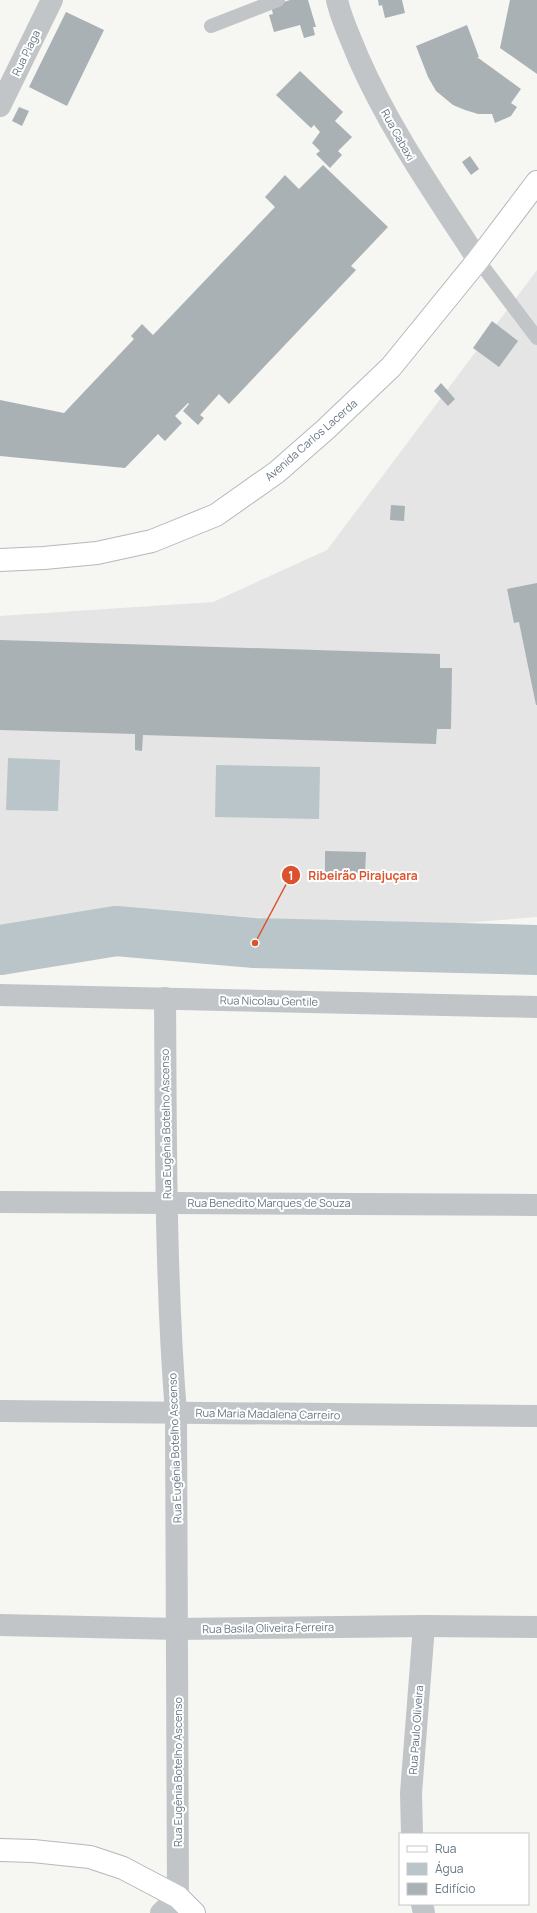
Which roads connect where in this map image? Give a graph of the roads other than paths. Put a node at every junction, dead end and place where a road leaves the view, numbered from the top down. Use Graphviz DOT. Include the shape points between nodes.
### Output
graph roads {
  1 [pos="52,0"];
  2 [pos="278,0"];
  3 [pos="337,0"];
  4 [pos="211,26"];
  5 [pos="0,106"];
  6 [pos="537,182"];
  7 [pos="478,260"];
  8 [pos="537,338"];
  9 [pos="0,560"];
  10 [pos="0,995"];
  11 [pos="165,998"];
  12 [pos="537,1007"];
  13 [pos="0,1202"];
  14 [pos="167,1203"];
  15 [pos="537,1205"];
  16 [pos="0,1411"];
  17 [pos="176,1413"];
  18 [pos="537,1416"];
  19 [pos="0,1625"];
  20 [pos="424,1626"];
  21 [pos="537,1627"];
  22 [pos="178,1629"];
  23 [pos="412,1833"];
  24 [pos="0,1850"];
  25 [pos="178,1897"];
  26 [pos="161,1913"];
  27 [pos="194,1913"];
  1 -- 5 [label="street, Rua Piaga"];
  2 -- 4 [label="lane"];
  3 -- 7 [label="street, Rua Cabaxi" via="371,87 411,159"];
  6 -- 7 [label="main road, Avenida Carlos Lacerda"];
  7 -- 8 [label="lane"];
  7 -- 9 [label="main road, Avenida Carlos Lacerda" via="386,372 277,472 216,514 152,541 97,553"];
  10 -- 11 [label="street, Rua Nicolau Gentile"];
  11 -- 12 [label="street, Rua Nicolau Gentile"];
  11 -- 14 [label="street, Rua Eugênia Botelho Ascenso"];
  13 -- 14 [label="street, Rua Benedito Marques de Souza"];
  14 -- 15 [label="street, Rua Benedito Marques de Souza"];
  14 -- 17 [label="street, Rua Eugênia Botelho Ascenso"];
  16 -- 17 [label="street, Rua Maria Madalena Carreiro"];
  17 -- 18 [label="street, Rua Maria Madalena Carreiro"];
  17 -- 22 [label="street, Rua Eugênia Botelho Ascenso"];
  19 -- 22 [label="street, Rua Basila Oliveira Ferreira"];
  20 -- 21 [label="street, Rua Basila Oliveira Ferreira"];
  20 -- 22 [label="street, Rua Basila Oliveira Ferreira"];
  20 -- 23 [label="street, Rua Paulo Oliveira" via="411,1793"];
  22 -- 25 [label="street, Rua Eugênia Botelho Ascenso"];
  24 -- 25 [label="main road" via="90,1857 124,1868"];
  25 -- 26 [label="street"];
  25 -- 27 [label="main road"];
}
